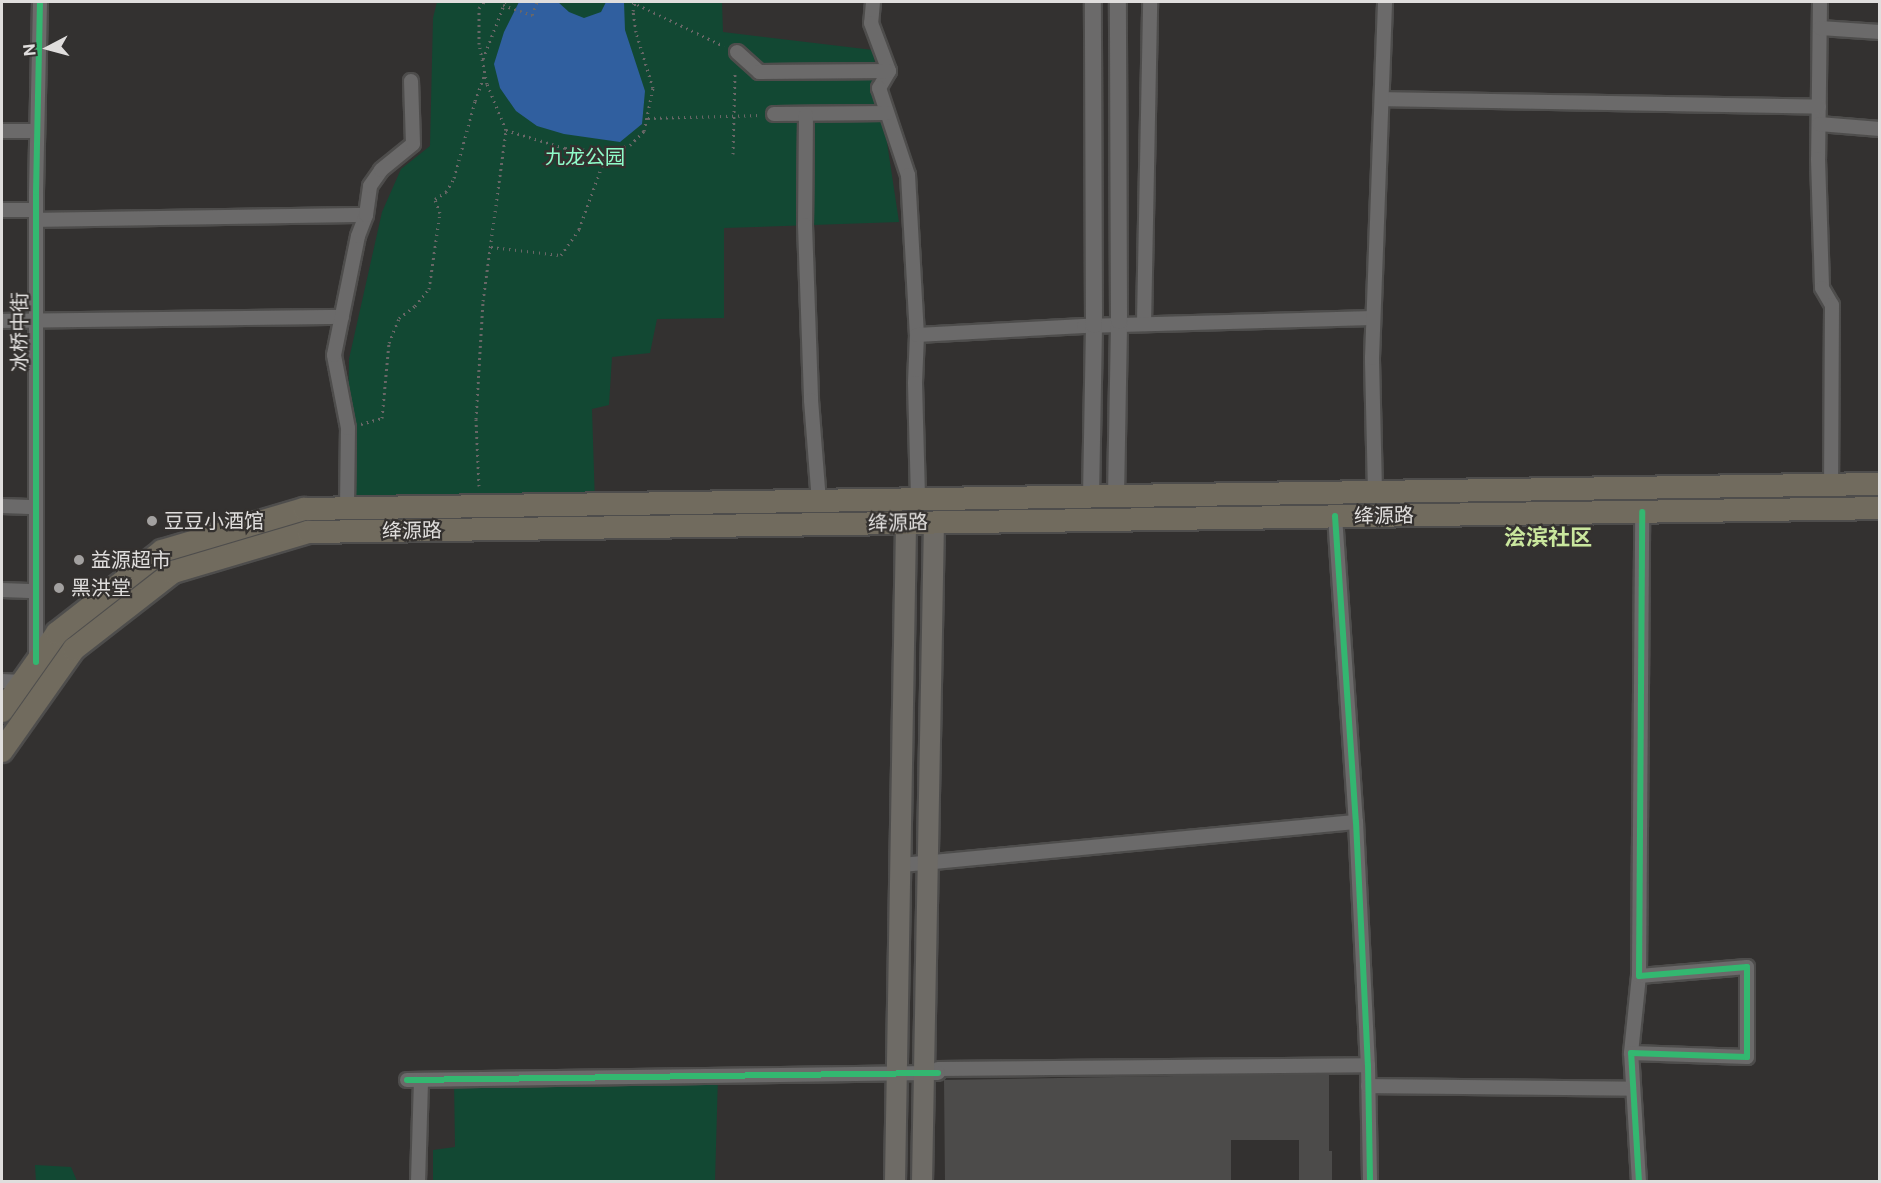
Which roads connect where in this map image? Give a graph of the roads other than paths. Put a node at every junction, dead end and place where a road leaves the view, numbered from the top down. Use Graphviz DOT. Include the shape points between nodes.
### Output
graph roads {
  1 [pos="40,2"];
  2 [pos="873,2"];
  3 [pos="1093,2"];
  4 [pos="1118,2"];
  5 [pos="1150,2"];
  6 [pos="1385,2"];
  7 [pos="1820,2"];
  8 [pos="1820,28"];
  9 [pos="1880,32"];
  10 [pos="737,52"];
  11 [pos="888,71"];
  12 [pos="411,81"];
  13 [pos="1382,99"];
  14 [pos="1819,107"];
  15 [pos="887,113"];
  16 [pos="774,114"];
  17 [pos="806,115"];
  18 [pos="1819,124"];
  19 [pos="1880,129"];
  20 [pos="2,131"];
  21 [pos="38,131"];
  22 [pos="2,210"];
  23 [pos="36,215"];
  24 [pos="366,215"];
  25 [pos="342,317"];
  26 [pos="1373,318"];
  27 [pos="2,321"];
  28 [pos="36,321"];
  29 [pos="1144,324"];
  30 [pos="1119,325"];
  31 [pos="1094,326"];
  32 [pos="917,335"];
  33 [pos="1880,484"];
  34 [pos="1831,485"];
  35 [pos="1375,492"];
  36 [pos="1116,497"];
  37 [pos="1091,498"];
  38 [pos="819,501"];
  39 [pos="918,501"];
  40 [pos="2,506"];
  41 [pos="36,507"];
  42 [pos="347,508"];
  43 [pos="1880,508"];
  44 [pos="1642,512"];
  45 [pos="1335,516"];
  46 [pos="906,523"];
  47 [pos="934,523"];
  48 [pos="2,590"];
  49 [pos="36,591"];
  50 [pos="36,662"];
  51 [pos="12,681"];
  52 [pos="2,711"];
  53 [pos="2,751"];
  54 [pos="1356,822"];
  55 [pos="927,862"];
  56 [pos="901,865"];
  57 [pos="1639,976"];
  58 [pos="1631,1053"];
  59 [pos="1368,1065"];
  60 [pos="933,1072"];
  61 [pos="897,1074"];
  62 [pos="1368,1086"];
  63 [pos="1633,1089"];
  64 [pos="418,1182"];
  65 [pos="895,1182"];
  66 [pos="922,1182"];
  67 [pos="1370,1182"];
  68 [pos="1639,1182"];
  1 -- 21 [label="street, 冰桥中街"];
  2 -- 11 [label="street" via="872,23"];
  3 -- 31 [label="street"];
  4 -- 30 [label="street"];
  5 -- 29 [label="street"];
  6 -- 13 [label="street"];
  7 -- 8 [label="street"];
  8 -- 9 [label="street"];
  8 -- 14 [label="street"];
  10 -- 11 [label="street" via="759,72"];
  11 -- 15 [label="street" via="879,88"];
  12 -- 24 [label="street" via="413,144 381,170 370,186"];
  13 -- 14 [label="street"];
  13 -- 26 [label="street"];
  14 -- 18 [label="street"];
  15 -- 17 [label="street"];
  15 -- 32 [label="street" via="908,175"];
  16 -- 17 [label="street"];
  17 -- 38 [label="street" via="806,272"];
  18 -- 19 [label="street"];
  18 -- 34 [label="street" via="1822,288 1832,305"];
  20 -- 21 [label="street"];
  21 -- 23 [label="street, 冰桥中街"];
  22 -- 23 [label="street"];
  23 -- 24 [label="street"];
  23 -- 28 [label="street, 冰桥中街"];
  24 -- 25 [label="street"];
  25 -- 28 [label="street"];
  25 -- 42 [label="street" via="334,355 348,428"];
  26 -- 29 [label="street"];
  26 -- 35 [label="street"];
  27 -- 28 [label="street"];
  28 -- 41 [label="street, 冰桥中街"];
  29 -- 30 [label="street"];
  30 -- 31 [label="street"];
  30 -- 36 [label="street"];
  31 -- 32 [label="street"];
  31 -- 37 [label="street"];
  32 -- 39 [label="street"];
  33 -- 34 [label="highway, 绛源路"];
  34 -- 35 [label="highway, 绛源路"];
  35 -- 36 [label="highway, 绛源路"];
  36 -- 37 [label="highway, 绛源路"];
  37 -- 39 [label="highway, 绛源路"];
  38 -- 39 [label="highway, 绛源路"];
  38 -- 42 [label="highway, 绛源路"];
  40 -- 41 [label="street"];
  41 -- 49 [label="street, 冰桥中街"];
  42 -- 50 [label="highway, 绛源路" via="304,509 162,551 57,633"];
  43 -- 44 [label="highway, 绛源路"];
  44 -- 45 [label="highway, 绛源路"];
  44 -- 57 [label="street"];
  45 -- 47 [label="highway, 绛源路"];
  45 -- 54 [label="street"];
  46 -- 47 [label="highway, 绛源路"];
  46 -- 53 [label="highway, 绛源路" via="308,532 173,572 74,649"];
  46 -- 56 [label="main road"];
  47 -- 55 [label="main road"];
  48 -- 49 [label="street"];
  49 -- 50 [label="street, 冰桥中街"];
  50 -- 51 [label="highway, 绛源路"];
  51 -- 52 [label="highway, 绛源路"];
  54 -- 55 [label="street"];
  54 -- 59 [label="street"];
  55 -- 56 [label="street"];
  55 -- 60 [label="main road"];
  56 -- 61 [label="main road"];
  57 -- 58 [label="street"];
  57 -- 58 [label="street" via="1747,967 1747,1057"];
  58 -- 63 [label="street"];
  59 -- 60 [label="street"];
  59 -- 62 [label="street"];
  60 -- 61 [label="street"];
  60 -- 66 [label="main road"];
  61 -- 64 [label="street" via="414,1080"];
  61 -- 65 [label="main road"];
  62 -- 63 [label="street"];
  62 -- 67 [label="street"];
  63 -- 68 [label="street"];
}
